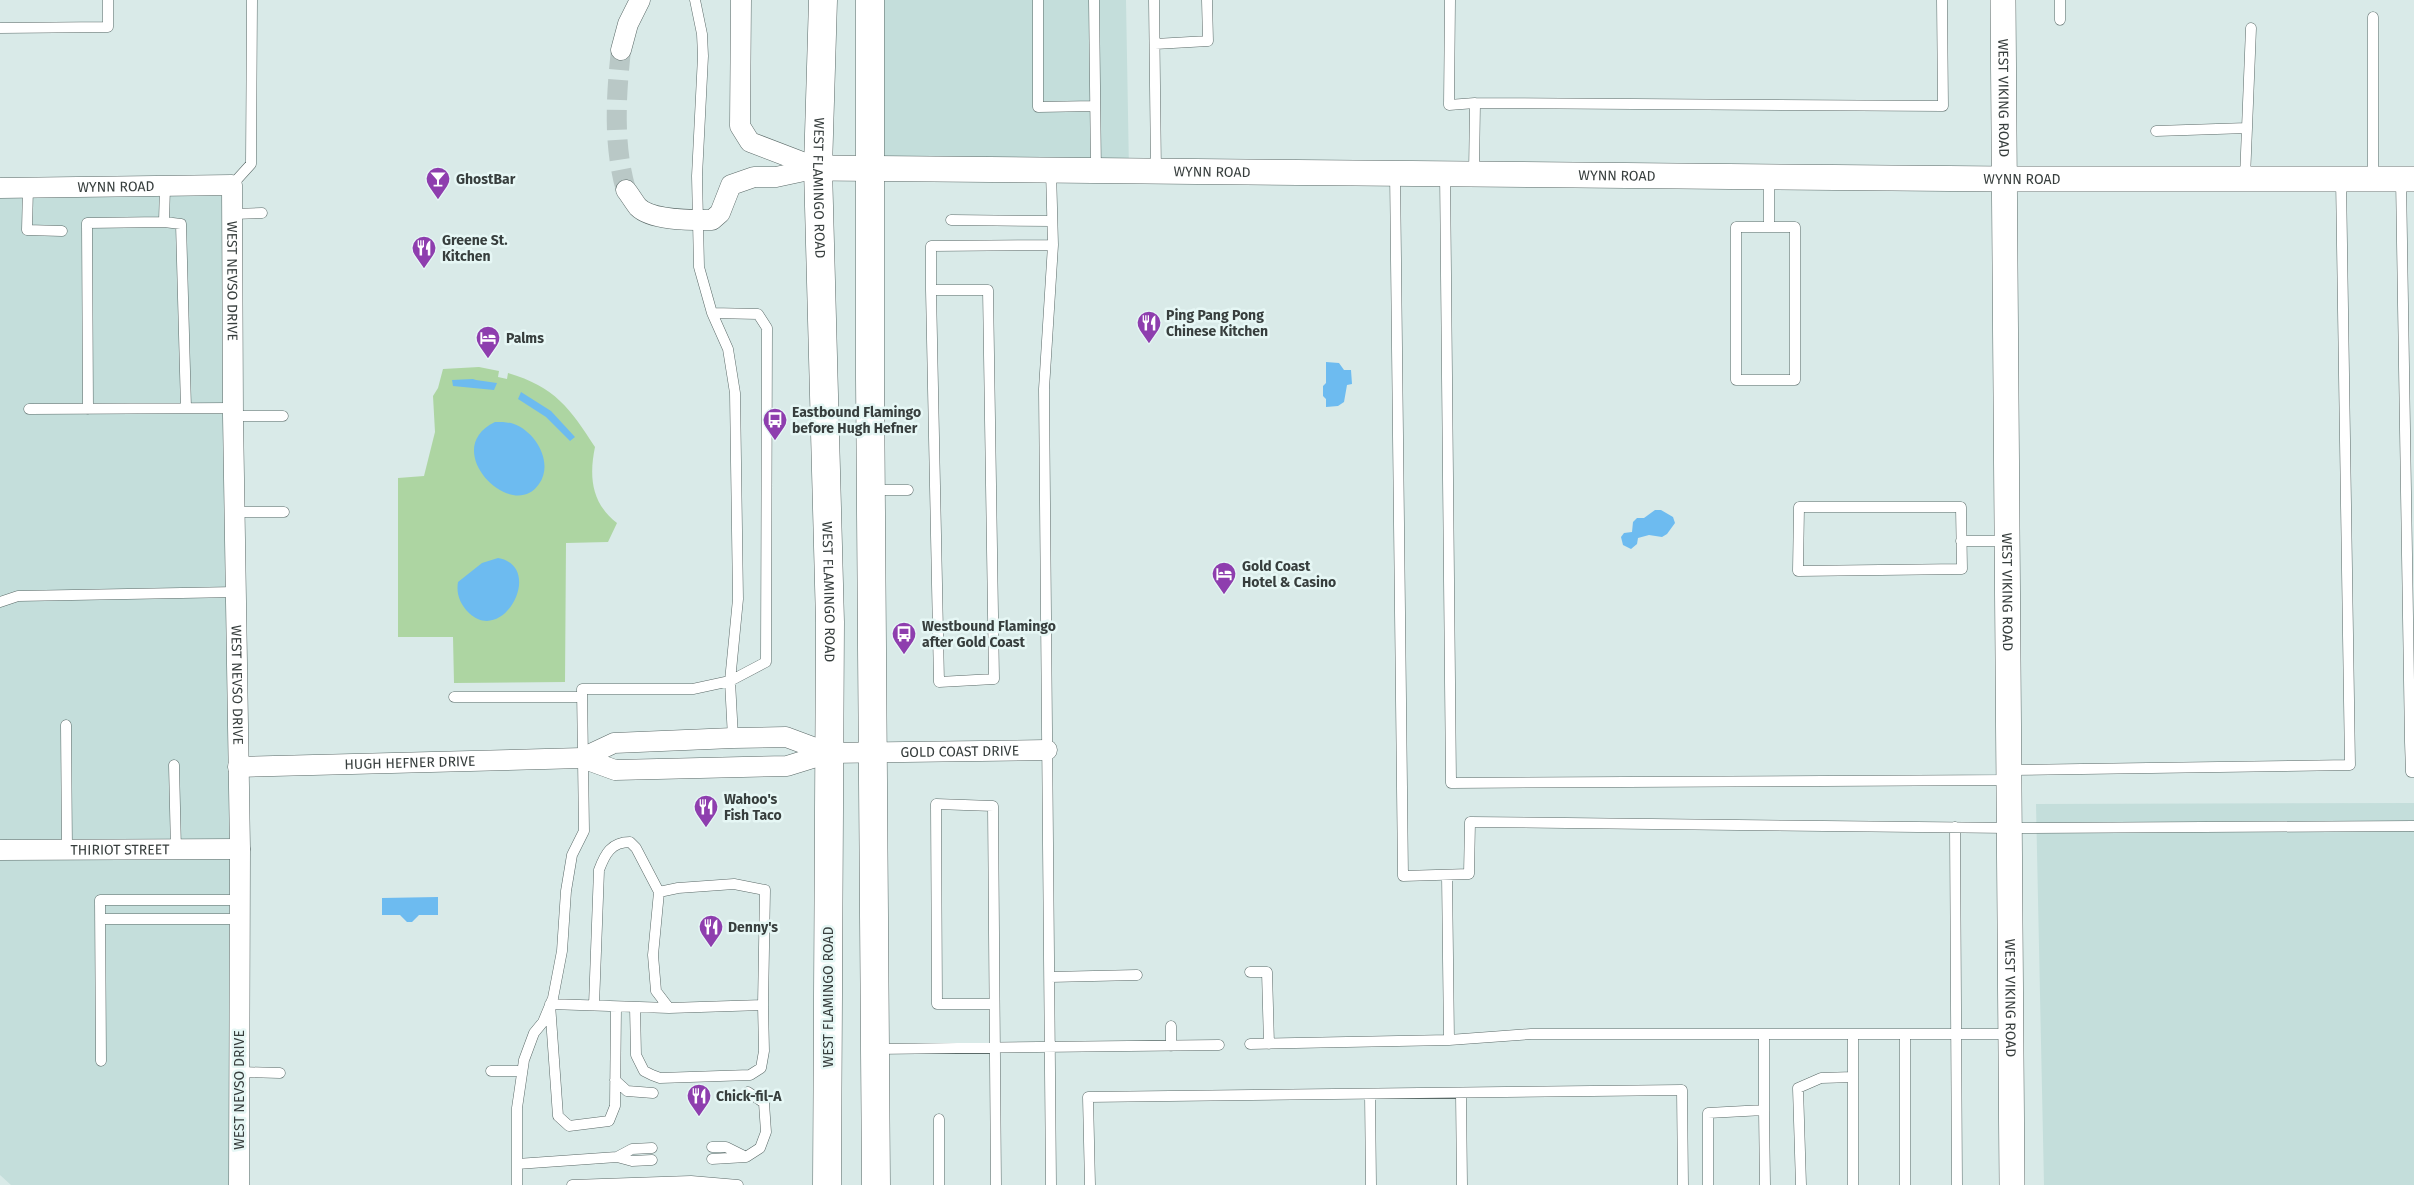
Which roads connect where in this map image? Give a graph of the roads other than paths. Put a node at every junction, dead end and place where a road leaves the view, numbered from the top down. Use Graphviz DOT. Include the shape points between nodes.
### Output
graph roads {
  1 [pos="108,0"];
  2 [pos="252,0"];
  3 [pos="640,0"];
  4 [pos="695,0"];
  5 [pos="741,0"];
  6 [pos="823,0"];
  7 [pos="870,0"];
  8 [pos="1038,0"];
  9 [pos="1094,0"];
  10 [pos="1154,0"];
  11 [pos="1207,0"];
  12 [pos="1450,0"];
  13 [pos="1942,0"];
  14 [pos="2002,0"];
  15 [pos="2060,0"];
  16 [pos="2373,17"];
  17 [pos="2060,20"];
  18 [pos="0,28"];
  19 [pos="2251,28"];
  20 [pos="1155,44"];
  21 [pos="621,50"];
  22 [pos="1475,103"];
  23 [pos="1095,106"];
  24 [pos="2247,128"];
  25 [pos="2156,131"];
  26 [pos="818,168"];
  27 [pos="870,169"];
  28 [pos="1052,170"];
  29 [pos="1096,171"];
  30 [pos="1156,171"];
  31 [pos="1395,172"];
  32 [pos="1445,172"];
  33 [pos="1474,173"];
  34 [pos="1770,176"];
  35 [pos="2005,179"];
  36 [pos="2245,179"];
  37 [pos="2341,179"];
  38 [pos="2373,179"];
  39 [pos="2408,179"];
  40 [pos="232,185"];
  41 [pos="164,186"];
  42 [pos="28,187"];
  43 [pos="0,188"];
  44 [pos="626,190"];
  45 [pos="262,213"];
  46 [pos="233,214"];
  47 [pos="697,220"];
  48 [pos="951,220"];
  49 [pos="164,222"];
  50 [pos="1052,222"];
  51 [pos="1769,226"];
  52 [pos="62,231"];
  53 [pos="1053,245"];
  54 [pos="931,290"];
  55 [pos="712,312"];
  56 [pos="186,408"];
  57 [pos="29,409"];
  58 [pos="88,409"];
  59 [pos="233,412"];
  60 [pos="283,416"];
  61 [pos="870,490"];
  62 [pos="908,490"];
  63 [pos="235,512"];
  64 [pos="284,512"];
  65 [pos="1961,541"];
  66 [pos="2008,541"];
  67 [pos="236,592"];
  68 [pos="0,602"];
  69 [pos="730,681"];
  70 [pos="454,697"];
  71 [pos="582,697"];
  72 [pos="66,726"];
  73 [pos="733,738"];
  74 [pos="1047,750"];
  75 [pos="872,752"];
  76 [pos="829,753"];
  77 [pos="582,758"];
  78 [pos="174,765"];
  79 [pos="238,767"];
  80 [pos="2414,772"];
  81 [pos="2009,775"];
  82 [pos="2414,826"];
  83 [pos="1955,827"];
  84 [pos="2010,828"];
  85 [pos="240,849"];
  86 [pos="0,850"];
  87 [pos="67,850"];
  88 [pos="176,850"];
  89 [pos="1447,875"];
  90 [pos="659,892"];
  91 [pos="240,910"];
  92 [pos="100,920"];
  93 [pos="1250,972"];
  94 [pos="1137,974"];
  95 [pos="1050,977"];
  96 [pos="550,1004"];
  97 [pos="993,1004"];
  98 [pos="763,1005"];
  99 [pos="594,1006"];
  100 [pos="616,1006"];
  101 [pos="635,1007"];
  102 [pos="668,1008"];
  103 [pos="1171,1026"];
  104 [pos="1764,1034"];
  105 [pos="1853,1034"];
  106 [pos="1904,1034"];
  107 [pos="1956,1034"];
  108 [pos="2011,1034"];
  109 [pos="1449,1040"];
  110 [pos="1250,1044"];
  111 [pos="1269,1044"];
  112 [pos="1219,1045"];
  113 [pos="994,1046"];
  114 [pos="1050,1046"];
  115 [pos="1171,1046"];
  116 [pos="875,1049"];
  117 [pos="101,1061"];
  118 [pos="491,1071"];
  119 [pos="522,1071"];
  120 [pos="240,1072"];
  121 [pos="280,1073"];
  122 [pos="1853,1077"];
  123 [pos="615,1080"];
  124 [pos="748,1092"];
  125 [pos="1461,1092"];
  126 [pos="653,1093"];
  127 [pos="1370,1094"];
  128 [pos="1764,1110"];
  129 [pos="939,1119"];
  130 [pos="712,1146"];
  131 [pos="652,1148"];
  132 [pos="617,1157"];
  133 [pos="746,1157"];
  134 [pos="712,1159"];
  135 [pos="652,1160"];
  136 [pos="517,1164"];
  137 [pos="239,1185"];
  138 [pos="517,1185"];
  139 [pos="572,1185"];
  140 [pos="738,1185"];
  141 [pos="827,1185"];
  142 [pos="876,1185"];
  143 [pos="940,1185"];
  144 [pos="996,1185"];
  145 [pos="1051,1185"];
  146 [pos="1090,1185"];
  147 [pos="1372,1185"];
  148 [pos="1462,1185"];
  149 [pos="1683,1185"];
  150 [pos="1708,1185"];
  151 [pos="1764,1185"];
  152 [pos="1801,1185"];
  153 [pos="1853,1185"];
  154 [pos="1905,1185"];
  155 [pos="1957,1185"];
  156 [pos="2012,1185"];
  1 -- 18 [label="lane" via="108,27"];
  2 -- 40 [label="lane" via="251,164"];
  3 -- 21 [label="street" via="628,24"];
  4 -- 47 [label="lane" via="703,56 696,176"];
  5 -- 26 [label="street" via="740,126 750,142"];
  6 -- 26 [label="main road, WEST FLAMINGO ROAD"];
  7 -- 27 [label="main road"];
  8 -- 23 [label="lane" via="1038,107"];
  9 -- 23 [label="lane"];
  10 -- 20 [label="lane"];
  11 -- 20 [label="lane" via="1208,41"];
  12 -- 22 [label="lane" via="1450,105"];
  13 -- 22 [label="lane" via="1943,106"];
  14 -- 35 [label="street, WEST VIKING ROAD"];
  15 -- 17 [label="lane"];
  16 -- 38 [label="lane"];
  19 -- 24 [label="lane"];
  20 -- 30 [label="lane"];
  22 -- 33 [label="lane"];
  23 -- 29 [label="lane"];
  24 -- 25 [label="lane"];
  24 -- 36 [label="lane"];
  26 -- 27 [label="street, WYNN ROAD"];
  26 -- 47 [label="street" via="776,177 754,177 731,185 720,213 712,220"];
  26 -- 76 [label="main road, WEST FLAMINGO ROAD" via="830,622"];
  27 -- 28 [label="street, WYNN ROAD"];
  27 -- 61 [label="main road"];
  28 -- 29 [label="street, WYNN ROAD"];
  28 -- 50 [label="lane"];
  29 -- 30 [label="street, WYNN ROAD"];
  30 -- 31 [label="street, WYNN ROAD"];
  31 -- 32 [label="street, WYNN ROAD"];
  31 -- 89 [label="lane" via="1404,876"];
  32 -- 33 [label="street, WYNN ROAD"];
  32 -- 81 [label="lane" via="1451,783"];
  33 -- 34 [label="street, WYNN ROAD"];
  34 -- 35 [label="street, WYNN ROAD"];
  34 -- 51 [label="lane"];
  35 -- 36 [label="street, WYNN ROAD"];
  35 -- 66 [label="street, WEST VIKING ROAD"];
  36 -- 37 [label="street, WYNN ROAD"];
  37 -- 38 [label="street, WYNN ROAD"];
  37 -- 81 [label="lane" via="2350,765"];
  38 -- 39 [label="street, WYNN ROAD"];
  39 -- 80 [label="lane" via="2410,742"];
  40 -- 41 [label="street, WYNN ROAD"];
  40 -- 46 [label="street, WEST NEVSO DRIVE"];
  41 -- 42 [label="street, WYNN ROAD"];
  41 -- 49 [label="lane"];
  42 -- 43 [label="street, WYNN ROAD"];
  42 -- 52 [label="lane" via="28,230"];
  44 -- 47 [label="street" via="639,208 654,215"];
  45 -- 46 [label="lane"];
  46 -- 59 [label="street, WEST NEVSO DRIVE"];
  47 -- 55 [label="lane" via="699,267"];
  48 -- 50 [label="lane"];
  49 -- 56 [label="lane" via="182,224"];
  49 -- 58 [label="lane" via="87,223"];
  50 -- 53 [label="lane"];
  51 -- 51 [label="lane" via="1736,226 1736,380 1795,380 1795,227"];
  53 -- 54 [label="lane" via="931,246"];
  53 -- 74 [label="lane" via="1044,389"];
  54 -- 54 [label="lane" via="939,682 994,679 988,290"];
  55 -- 69 [label="lane" via="728,349 735,393 738,599"];
  55 -- 69 [label="lane" via="758,314 767,328 766,662"];
  56 -- 58 [label="lane"];
  56 -- 59 [label="lane"];
  57 -- 58 [label="lane"];
  59 -- 60 [label="lane"];
  59 -- 63 [label="street, WEST NEVSO DRIVE"];
  61 -- 62 [label="lane"];
  61 -- 75 [label="main road"];
  63 -- 64 [label="lane"];
  63 -- 67 [label="street, WEST NEVSO DRIVE"];
  65 -- 65 [label="lane" via="1961,507 1798,507 1798,571 1962,569"];
  65 -- 66 [label="lane"];
  66 -- 81 [label="street, WEST VIKING ROAD"];
  67 -- 68 [label="lane" via="18,596"];
  67 -- 79 [label="street, WEST NEVSO DRIVE"];
  69 -- 71 [label="lane" via="693,689 582,690"];
  69 -- 73 [label="lane"];
  70 -- 71 [label="lane"];
  71 -- 77 [label="lane"];
  72 -- 87 [label="lane"];
  73 -- 76 [label="street, HUGH HEFNER DRIVE" via="786,737"];
  73 -- 77 [label="street, HUGH HEFNER DRIVE" via="614,743"];
  74 -- 75 [label="street, GOLD COAST DRIVE"];
  74 -- 95 [label="lane"];
  75 -- 76 [label="street, HUGH HEFNER DRIVE"];
  75 -- 116 [label="main road"];
  76 -- 77 [label="street, HUGH HEFNER DRIVE" via="787,766 625,770 615,770"];
  76 -- 141 [label="main road, WEST FLAMINGO ROAD"];
  77 -- 79 [label="street, HUGH HEFNER DRIVE"];
  77 -- 96 [label="lane" via="584,831 572,855 562,952"];
  78 -- 88 [label="lane"];
  79 -- 85 [label="street, WEST NEVSO DRIVE"];
  81 -- 84 [label="street, WEST VIKING ROAD"];
  82 -- 84 [label="lane"];
  83 -- 84 [label="lane"];
  83 -- 89 [label="lane" via="1470,822 1469,874"];
  83 -- 107 [label="lane"];
  84 -- 108 [label="street, WEST VIKING ROAD"];
  85 -- 88 [label="street, THIRIOT STREET"];
  85 -- 91 [label="street, WEST NEVSO DRIVE"];
  86 -- 87 [label="street, THIRIOT STREET"];
  87 -- 88 [label="street, THIRIOT STREET"];
  89 -- 109 [label="lane"];
  90 -- 98 [label="lane" via="734,884 765,890"];
  90 -- 99 [label="lane" via="636,848 630,842 613,845 599,870"];
  90 -- 102 [label="lane" via="653,955 656,991"];
  91 -- 92 [label="lane"];
  91 -- 92 [label="lane" via="100,900"];
  91 -- 120 [label="street, WEST NEVSO DRIVE"];
  92 -- 117 [label="lane"];
  93 -- 111 [label="lane" via="1267,972"];
  94 -- 95 [label="lane"];
  95 -- 114 [label="lane"];
  96 -- 99 [label="lane"];
  96 -- 119 [label="lane" via="543,1022 534,1033"];
  96 -- 123 [label="lane" via="558,1116 569,1126 609,1121 615,1106"];
  97 -- 97 [label="lane" via="937,1004 936,804 993,806"];
  97 -- 113 [label="lane"];
  98 -- 101 [label="lane" via="761,1068 750,1075 660,1078 644,1071 639,1064"];
  98 -- 102 [label="lane"];
  99 -- 100 [label="lane"];
  100 -- 101 [label="lane"];
  100 -- 123 [label="lane"];
  101 -- 102 [label="lane"];
  103 -- 115 [label="lane"];
  104 -- 105 [label="lane"];
  104 -- 109 [label="lane" via="1531,1034"];
  104 -- 128 [label="lane"];
  105 -- 106 [label="lane"];
  105 -- 122 [label="lane"];
  106 -- 107 [label="lane"];
  106 -- 154 [label="lane"];
  107 -- 108 [label="lane"];
  107 -- 155 [label="lane"];
  108 -- 156 [label="street, WEST VIKING ROAD"];
  109 -- 111 [label="lane"];
  110 -- 111 [label="lane"];
  112 -- 115 [label="lane"];
  113 -- 114 [label="lane"];
  113 -- 116 [label="lane"];
  113 -- 144 [label="lane"];
  114 -- 115 [label="lane"];
  114 -- 145 [label="lane"];
  116 -- 142 [label="main road"];
  118 -- 119 [label="lane"];
  119 -- 136 [label="lane"];
  120 -- 121 [label="lane"];
  120 -- 137 [label="street, WEST NEVSO DRIVE"];
  122 -- 152 [label="lane" via="1821,1078 1798,1088"];
  122 -- 153 [label="lane"];
  123 -- 126 [label="lane" via="627,1091"];
  124 -- 133 [label="lane" via="764,1103 766,1132 760,1148"];
  125 -- 127 [label="lane"];
  125 -- 148 [label="lane"];
  125 -- 149 [label="lane" via="1682,1090"];
  127 -- 146 [label="lane" via="1088,1097"];
  127 -- 147 [label="lane"];
  128 -- 150 [label="lane" via="1708,1113"];
  128 -- 151 [label="lane"];
  129 -- 143 [label="lane"];
  130 -- 133 [label="lane" via="726,1147"];
  131 -- 132 [label="lane" via="632,1149"];
  132 -- 135 [label="lane" via="632,1161"];
  132 -- 136 [label="lane"];
  133 -- 134 [label="lane"];
  136 -- 138 [label="lane"];
  139 -- 140 [label="lane" via="691,1182"];
}
